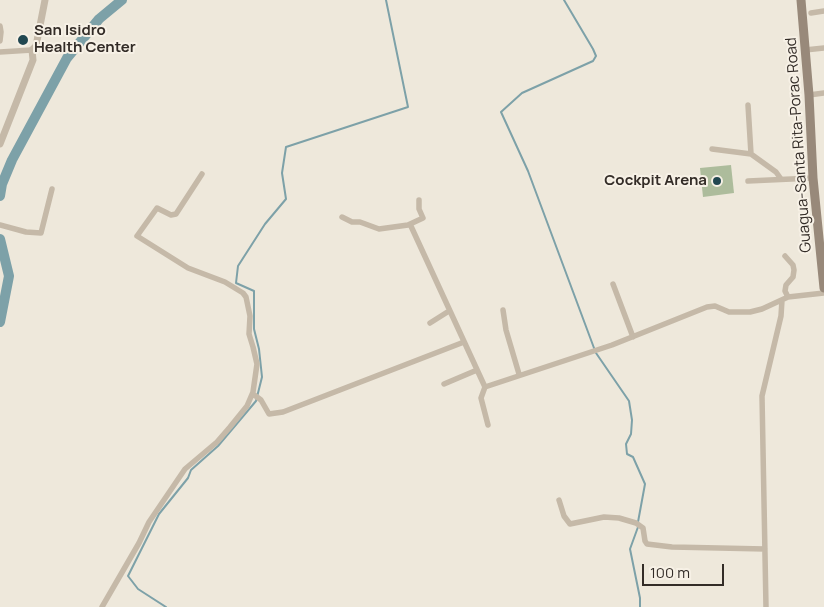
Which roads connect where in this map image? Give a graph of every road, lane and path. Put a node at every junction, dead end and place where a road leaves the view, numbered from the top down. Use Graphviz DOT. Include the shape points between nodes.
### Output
graph roads {
  1 [pos="45,0"];
  2 [pos="801,0"];
  3 [pos="824,11"];
  4 [pos="811,13"];
  5 [pos="0,26"];
  6 [pos="0,41"];
  7 [pos="34,48"];
  8 [pos="824,48"];
  9 [pos="50,49"];
  10 [pos="805,50"];
  11 [pos="0,52"];
  12 [pos="824,93"];
  13 [pos="809,95"];
  14 [pos="748,105"];
  15 [pos="0,144"];
  16 [pos="712,149"];
  17 [pos="751,154"];
  18 [pos="202,174"];
  19 [pos="813,178"];
  20 [pos="781,180"];
  21 [pos="748,181"];
  22 [pos="52,189"];
  23 [pos="419,200"];
  24 [pos="820,214"];
  25 [pos="342,217"];
  26 [pos="410,224"];
  27 [pos="0,225"];
  28 [pos="785,256"];
  29 [pos="613,284"];
  30 [pos="824,288"];
  31 [pos="824,293"];
  32 [pos="785,299"];
  33 [pos="503,310"];
  34 [pos="449,311"];
  35 [pos="430,323"];
  36 [pos="633,337"];
  37 [pos="464,342"];
  38 [pos="477,370"];
  39 [pos="519,374"];
  40 [pos="444,384"];
  41 [pos="485,387"];
  42 [pos="254,395"];
  43 [pos="488,425"];
  44 [pos="559,500"];
  45 [pos="765,550"];
  46 [pos="102,607"];
  47 [pos="766,607"];
  1 -- 7 [label="street"];
  2 -- 10 [label="main road, Guagua-Santa Rita-Porac Road"];
  3 -- 4 [label="street"];
  5 -- 6 [label="street"];
  7 -- 9 [label="street"];
  7 -- 11 [label="street"];
  7 -- 15 [label="street" via="33,60"];
  8 -- 10 [label="street"];
  10 -- 13 [label="main road, Guagua-Santa Rita-Porac Road"];
  12 -- 13 [label="street"];
  13 -- 19 [label="main road, Guagua-Santa Rita-Porac Road"];
  14 -- 17 [label="street"];
  16 -- 17 [label="street"];
  17 -- 20 [label="street" via="776,172"];
  18 -- 42 [label="street" via="176,214 157,208 137,236 188,268 225,282 246,297 249,334 257,364"];
  19 -- 20 [label="street"];
  19 -- 24 [label="main road, Guagua-Santa Rita-Porac Road"];
  20 -- 21 [label="street"];
  22 -- 27 [label="street" via="41,233"];
  23 -- 26 [label="street" via="423,218"];
  24 -- 30 [label="main road, Guagua-Santa Rita-Porac Road"];
  25 -- 26 [label="street" via="379,229"];
  26 -- 34 [label="street"];
  28 -- 32 [label="street" via="794,270 786,285"];
  29 -- 36 [label="street"];
  31 -- 32 [label="street"];
  32 -- 36 [label="street" via="750,312 707,307"];
  32 -- 45 [label="street" via="762,396"];
  33 -- 39 [label="street"];
  34 -- 35 [label="street"];
  34 -- 37 [label="street"];
  36 -- 39 [label="street"];
  37 -- 38 [label="street"];
  37 -- 42 [label="street" via="284,412 269,414"];
  38 -- 40 [label="street"];
  38 -- 41 [label="street"];
  39 -- 41 [label="street"];
  41 -- 43 [label="street" via="481,398"];
  42 -- 46 [label="street" via="217,442 185,469 149,522"];
  44 -- 45 [label="street" via="570,524 604,517 618,518 638,524 643,528 647,544 653,546"];
  45 -- 47 [label="street"];
}
